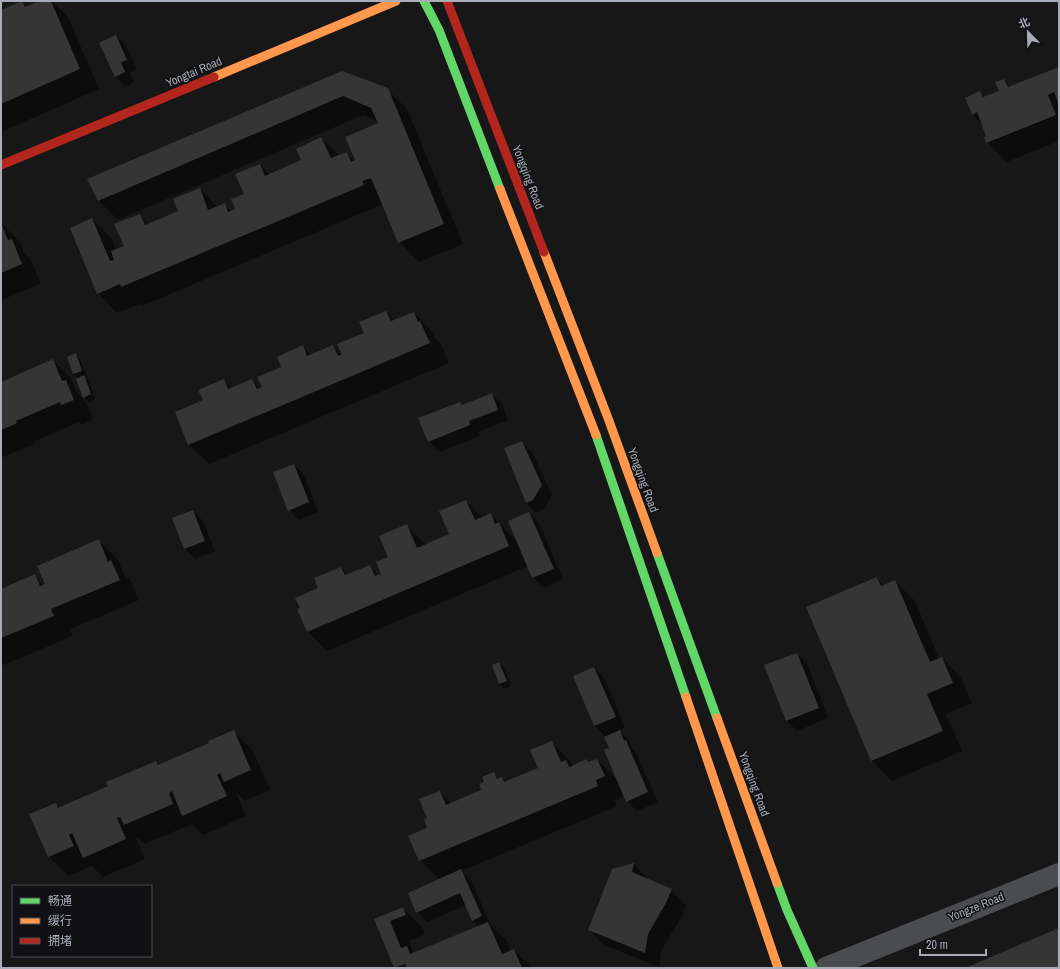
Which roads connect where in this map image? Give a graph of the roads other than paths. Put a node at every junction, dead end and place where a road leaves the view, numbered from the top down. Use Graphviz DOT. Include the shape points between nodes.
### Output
graph roads {
  1 [pos="396,1"];
  2 [pos="424,1"];
  3 [pos="447,1"];
  4 [pos="1,165"];
  5 [pos="1059,874"];
  6 [pos="778,968"];
  7 [pos="813,968"];
  8 [pos="826,968"];
  1 -- 4 [label="street, Yongtai Road"];
  2 -- 6 [label="street" via="439,30 591,421"];
  3 -- 7 [label="street, Yongqing Road" via="608,418 787,910"];
  5 -- 8 [label="street, Yongze Road"];
}
